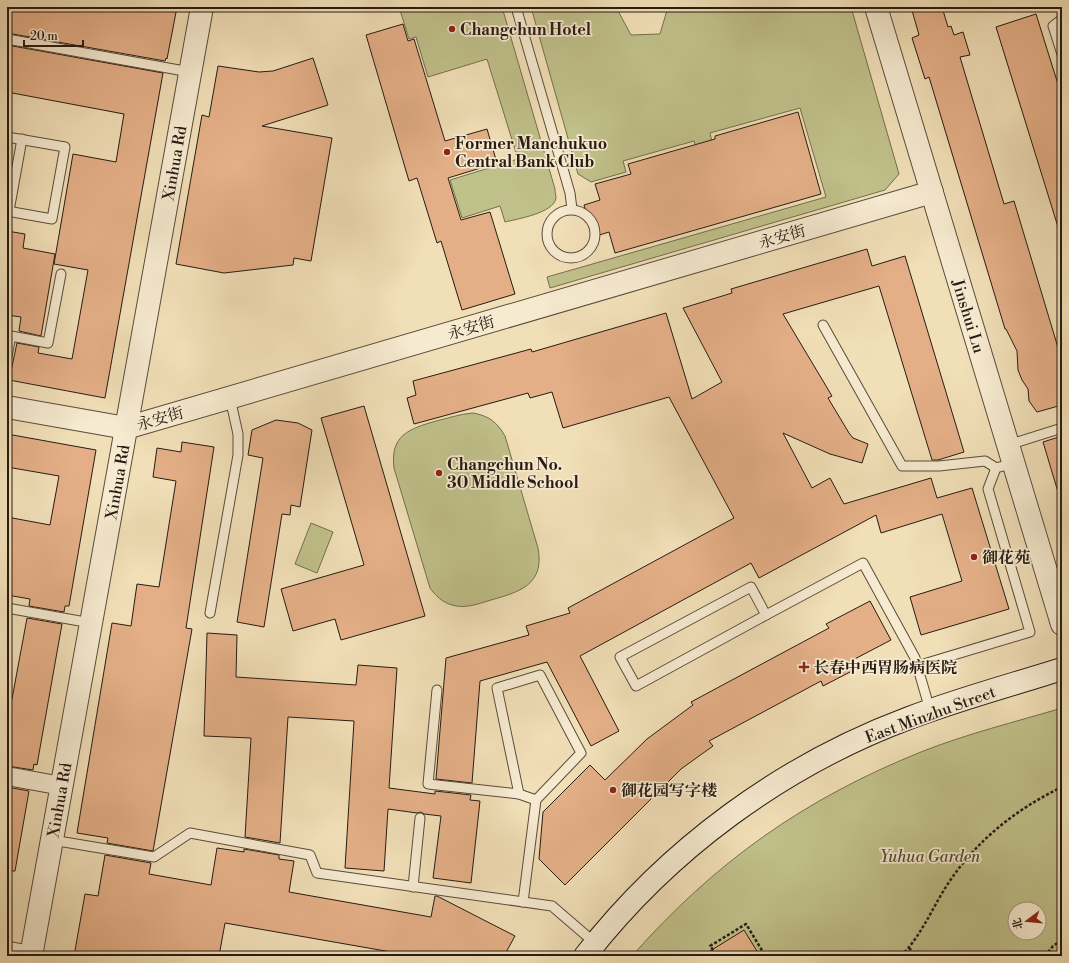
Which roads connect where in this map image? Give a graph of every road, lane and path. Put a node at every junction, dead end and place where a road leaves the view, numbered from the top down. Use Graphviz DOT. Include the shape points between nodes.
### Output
graph roads {
  1 [pos="202,7"];
  2 [pos="516,7"];
  3 [pos="876,7"];
  4 [pos="1062,19"];
  5 [pos="7,39"];
  6 [pos="1062,54"];
  7 [pos="190,72"];
  8 [pos="7,137"];
  9 [pos="22,139"];
  10 [pos="932,192"];
  11 [pos="572,210"];
  12 [pos="8,211"];
  13 [pos="61,274"];
  14 [pos="823,325"];
  15 [pos="7,356"];
  16 [pos="230,398"];
  17 [pos="7,407"];
  18 [pos="126,428"];
  19 [pos="1062,428"];
  20 [pos="1006,459"];
  21 [pos="7,608"];
  22 [pos="210,613"];
  23 [pos="766,616"];
  24 [pos="91,623"];
  25 [pos="1062,624"];
  26 [pos="917,666"];
  27 [pos="1062,669"];
  28 [pos="437,690"];
  29 [pos="930,710"];
  30 [pos="7,776"];
  31 [pos="62,786"];
  32 [pos="1062,787"];
  33 [pos="519,794"];
  34 [pos="536,800"];
  35 [pos="420,818"];
  36 [pos="52,840"];
  37 [pos="413,886"];
  38 [pos="523,902"];
  39 [pos="1062,940"];
  40 [pos="7,946"];
  41 [pos="909,948"];
  42 [pos="590,949"];
  43 [pos="32,953"];
  44 [pos="627,953"];
  45 [pos="630,956"];
  46 [pos="707,956"];
  47 [pos="758,956"];
  48 [pos="901,956"];
  49 [pos="917,956"];
  50 [pos="1045,956"];
  1 -- 7 [label="street, Xinhua Rd"];
  2 -- 11 [label="lane" via="570,192"];
  3 -- 10 [label="street, Jinshui Lu"];
  4 -- 6 [label="lane" via="1053,26"];
  5 -- 7 [label="lane"];
  7 -- 18 [label="street, Xinhua Rd"];
  8 -- 9 [label="lane"];
  9 -- 12 [label="lane"];
  9 -- 12 [label="lane" via="65,147 52,219"];
  10 -- 16 [label="street, 永安街"];
  10 -- 20 [label="street, Jinshui Lu"];
  11 -- 11 [label="lane" via="562,211 554,216 548,223 546,232 550,249 563,258 571,259 579,258 586,253 595,239 595,231 588,216"];
  13 -- 15 [label="lane" via="48,342 11,336"];
  14 -- 20 [label="lane" via="902,466 939,466"];
  16 -- 18 [label="street, 永安街"];
  16 -- 22 [label="lane" via="238,434 238,455"];
  17 -- 18 [label="street, 永安街"];
  18 -- 24 [label="street, Xinhua Rd"];
  19 -- 20 [label="lane"];
  20 -- 25 [label="street, Jinshui Lu"];
  20 -- 26 [label="lane" via="988,489 1030,632"];
  21 -- 24 [label="lane"];
  23 -- 23 [label="lane" via="636,686 620,657 751,587"];
  23 -- 26 [label="lane" via="863,563"];
  24 -- 31 [label="street, Xinhua Rd"];
  26 -- 29 [label="lane"];
  27 -- 29 [label="street, East Minzhu Street"];
  28 -- 33 [label="lane" via="428,784"];
  29 -- 42 [label="street, East Minzhu Street" via="864,736 821,758 778,782 738,809 662,872"];
  30 -- 31 [label="street"];
  31 -- 36 [label="street, Xinhua Rd"];
  32 -- 41 [label="path" via="1018,812 983,840 955,873"];
  33 -- 34 [label="lane"];
  33 -- 34 [label="lane" via="498,688 540,675 581,754"];
  34 -- 38 [label="lane"];
  35 -- 37 [label="lane"];
  36 -- 37 [label="lane" via="154,858 190,833 310,855 317,873"];
  36 -- 43 [label="street, Xinhua Rd"];
  37 -- 38 [label="lane"];
  38 -- 42 [label="lane" via="552,906"];
  39 -- 50 [label="path"];
  40 -- 43 [label="lane"];
  41 -- 48 [label="path"];
  41 -- 49 [label="path"];
  44 -- 45 [label="path"];
  46 -- 47 [label="path" via="714,952 710,946 746,924 763,952"];
}
